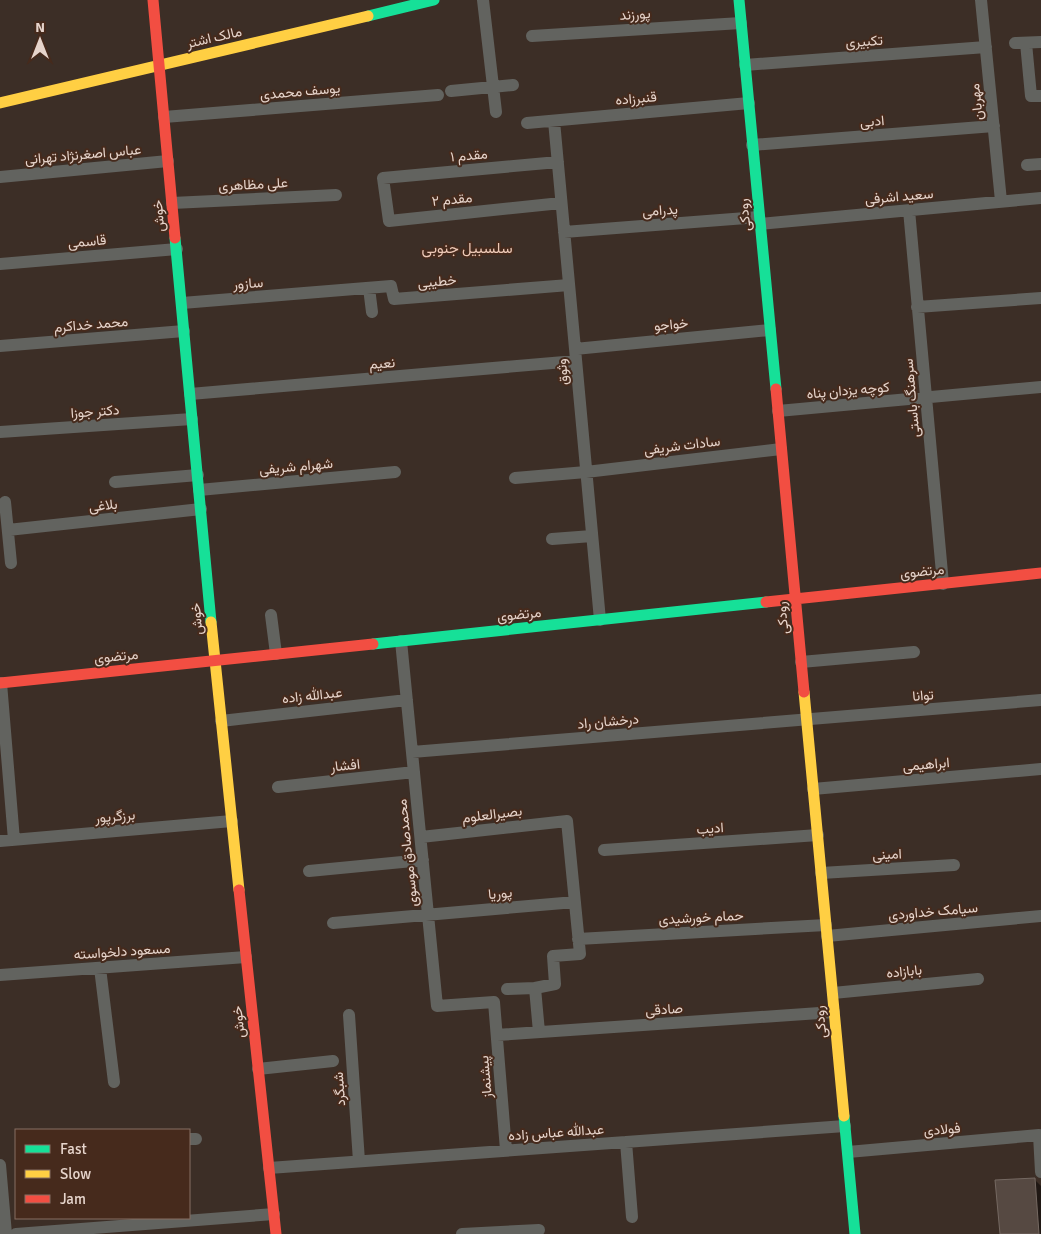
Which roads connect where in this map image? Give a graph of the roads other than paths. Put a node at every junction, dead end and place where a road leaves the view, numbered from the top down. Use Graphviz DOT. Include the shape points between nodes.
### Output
graph roads {
  1 [pos="153,0"];
  2 [pos="434,0"];
  3 [pos="483,0"];
  4 [pos="739,0"];
  5 [pos="981,0"];
  6 [pos="741,22"];
  7 [pos="532,36"];
  8 [pos="1041,42"];
  9 [pos="986,47"];
  10 [pos="159,65"];
  11 [pos="745,65"];
  12 [pos="513,85"];
  13 [pos="493,87"];
  14 [pos="1036,96"];
  15 [pos="0,103"];
  16 [pos="748,103"];
  17 [pos="496,112"];
  18 [pos="164,117"];
  19 [pos="554,121"];
  20 [pos="527,123"];
  21 [pos="994,126"];
  22 [pos="752,146"];
  23 [pos="168,161"];
  24 [pos="558,162"];
  25 [pos="1041,164"];
  26 [pos="1027,165"];
  27 [pos="0,178"];
  28 [pos="383,178"];
  29 [pos="336,195"];
  30 [pos="1041,198"];
  31 [pos="1001,201"];
  32 [pos="172,203"];
  33 [pos="562,203"];
  34 [pos="908,210"];
  35 [pos="759,221"];
  36 [pos="564,232"];
  37 [pos="177,248"];
  38 [pos="0,264"];
  39 [pos="569,285"];
  40 [pos="369,288"];
  41 [pos="317,293"];
  42 [pos="1041,298"];
  43 [pos="182,303"];
  44 [pos="917,307"];
  45 [pos="372,312"];
  46 [pos="770,330"];
  47 [pos="184,331"];
  48 [pos="0,346"];
  49 [pos="576,355"];
  50 [pos="1041,387"];
  51 [pos="190,394"];
  52 [pos="926,398"];
  53 [pos="778,411"];
  54 [pos="192,419"];
  55 [pos="0,432"];
  56 [pos="781,448"];
  57 [pos="395,472"];
  58 [pos="586,472"];
  59 [pos="198,475"];
  60 [pos="515,478"];
  61 [pos="115,482"];
  62 [pos="199,490"];
  63 [pos="5,502"];
  64 [pos="201,509"];
  65 [pos="8,530"];
  66 [pos="592,536"];
  67 [pos="552,539"];
  68 [pos="10,563"];
  69 [pos="1041,573"];
  70 [pos="943,584"];
  71 [pos="795,599"];
  72 [pos="271,615"];
  73 [pos="600,620"];
  74 [pos="401,641"];
  75 [pos="914,652"];
  76 [pos="276,654"];
  77 [pos="215,661"];
  78 [pos="801,662"];
  79 [pos="0,683"];
  80 [pos="407,700"];
  81 [pos="1041,700"];
  82 [pos="807,719"];
  83 [pos="221,721"];
  84 [pos="412,752"];
  85 [pos="1041,769"];
  86 [pos="414,772"];
  87 [pos="278,787"];
  88 [pos="813,789"];
  89 [pos="232,821"];
  90 [pos="818,835"];
  91 [pos="421,838"];
  92 [pos="14,840"];
  93 [pos="0,841"];
  94 [pos="604,850"];
  95 [pos="423,860"];
  96 [pos="954,865"];
  97 [pos="309,871"];
  98 [pos="821,873"];
  99 [pos="575,902"];
  100 [pos="428,914"];
  101 [pos="1041,916"];
  102 [pos="333,923"];
  103 [pos="827,930"];
  104 [pos="578,939"];
  105 [pos="246,956"];
  106 [pos="100,968"];
  107 [pos="0,976"];
  108 [pos="978,979"];
  109 [pos="535,988"];
  110 [pos="507,989"];
  111 [pos="833,993"];
  112 [pos="494,1002"];
  113 [pos="834,1012"];
  114 [pos="349,1015"];
  115 [pos="539,1032"];
  116 [pos="497,1035"];
  117 [pos="333,1061"];
  118 [pos="258,1069"];
  119 [pos="114,1082"];
  120 [pos="845,1126"];
  121 [pos="626,1142"];
  122 [pos="506,1150"];
  123 [pos="848,1152"];
  124 [pos="359,1161"];
  125 [pos="0,1165"];
  126 [pos="269,1168"];
  127 [pos="1041,1172"];
  128 [pos="274,1214"];
  129 [pos="632,1217"];
  130 [pos="183,1219"];
  131 [pos="190,1219"];
  132 [pos="165,1220"];
  133 [pos="91,1223"];
  134 [pos="539,1230"];
  135 [pos="493,1233"];
  136 [pos="6,1234"];
  137 [pos="16,1234"];
  138 [pos="276,1234"];
  139 [pos="462,1234"];
  140 [pos="855,1234"];
  1 -- 10 [label="main road, خوش"];
  2 -- 10 [label="main road, مالک اشتر"];
  3 -- 13 [label="street"];
  4 -- 6 [label="main road, رودکی"];
  5 -- 9 [label="street, مهربان"];
  6 -- 7 [label="street, پورزند"];
  6 -- 11 [label="main road, رودکی"];
  8 -- 14 [label="street" via="1020,43"];
  9 -- 11 [label="street, تکبیری"];
  9 -- 21 [label="street, مهربان"];
  10 -- 15 [label="main road, مالک اشتر"];
  10 -- 18 [label="main road, خوش"];
  11 -- 16 [label="main road, رودکی"];
  12 -- 13 [label="street, یوسف محمدی"];
  13 -- 17 [label="street"];
  13 -- 18 [label="street, یوسف محمدی"];
  16 -- 19 [label="street, قنبرزاده"];
  16 -- 22 [label="main road, رودکی"];
  18 -- 23 [label="main road, خوش"];
  19 -- 20 [label="street, قنبرزاده"];
  19 -- 24 [label="street, وثوق"];
  21 -- 22 [label="street, ادبی"];
  21 -- 31 [label="street, مهربان"];
  22 -- 35 [label="main road, رودکی"];
  23 -- 27 [label="street, عباس اصغرنژاد تهرانی"];
  23 -- 32 [label="main road, خوش"];
  24 -- 28 [label="street, مقدم ۱"];
  24 -- 33 [label="street, وثوق"];
  25 -- 26 [label="street"];
  28 -- 33 [label="street, مقدم ۲" via="389,221"];
  29 -- 32 [label="street, علی مظاهری"];
  30 -- 31 [label="street, سعید اشرفی"];
  31 -- 34 [label="street, سعید اشرفی"];
  32 -- 37 [label="main road, خوش"];
  33 -- 36 [label="street, وثوق"];
  34 -- 35 [label="street, سعید اشرفی"];
  34 -- 44 [label="street, سرهنگ باستی"];
  35 -- 36 [label="street, پدرامی"];
  35 -- 46 [label="main road, رودکی"];
  36 -- 39 [label="street, وثوق"];
  37 -- 38 [label="street, قاسمی"];
  37 -- 43 [label="main road, خوش"];
  39 -- 40 [label="street, خطیبی" via="394,299 391,286"];
  39 -- 49 [label="street, وثوق"];
  40 -- 41 [label="street, خطیبی"];
  40 -- 45 [label="street"];
  41 -- 43 [label="street, سازور"];
  42 -- 44 [label="street"];
  43 -- 47 [label="main road, خوش"];
  44 -- 52 [label="street, سرهنگ باستی"];
  46 -- 49 [label="street, خواجو"];
  46 -- 53 [label="main road, رودکی"];
  47 -- 48 [label="street, محمد خداکرم"];
  47 -- 51 [label="main road, خوش"];
  49 -- 51 [label="street, نعیم"];
  49 -- 58 [label="street, وثوق"];
  50 -- 52 [label="street, کوچه یزدان پناه"];
  51 -- 54 [label="main road, خوش"];
  52 -- 53 [label="street, کوچه یزدان پناه"];
  52 -- 70 [label="street, سرهنگ باستی"];
  53 -- 56 [label="main road, رودکی"];
  54 -- 55 [label="street, دکتر جوزا"];
  54 -- 59 [label="main road, خوش"];
  56 -- 58 [label="street, سادات شریفی"];
  56 -- 71 [label="main road, رودکی"];
  57 -- 62 [label="street, شهرام شریفی"];
  58 -- 60 [label="street, سادات شریفی"];
  58 -- 66 [label="street, وثوق"];
  59 -- 61 [label="street"];
  59 -- 62 [label="main road, خوش"];
  62 -- 64 [label="main road, خوش"];
  63 -- 65 [label="street"];
  64 -- 65 [label="street, بلاغی"];
  64 -- 77 [label="main road, خوش"];
  65 -- 68 [label="street"];
  66 -- 67 [label="street"];
  66 -- 73 [label="street, وثوق"];
  69 -- 70 [label="main road, مرتضوی"];
  70 -- 71 [label="main road, مرتضوی"];
  71 -- 73 [label="main road, مرتضوی"];
  71 -- 78 [label="main road, رودکی"];
  72 -- 76 [label="street"];
  73 -- 74 [label="main road, مرتضوی"];
  74 -- 76 [label="main road, مرتضوی"];
  74 -- 80 [label="street, محمدصادق موسوی"];
  75 -- 78 [label="street"];
  76 -- 77 [label="main road, مرتضوی"];
  77 -- 79 [label="main road, مرتضوی"];
  77 -- 83 [label="main road, خوش"];
  78 -- 82 [label="main road, رودکی"];
  79 -- 92 [label="street"];
  80 -- 83 [label="street, عبدالله زاده"];
  80 -- 84 [label="street, محمدصادق موسوی"];
  81 -- 82 [label="street, توانا"];
  82 -- 84 [label="street, درخشان راد"];
  82 -- 88 [label="main road, رودکی"];
  83 -- 89 [label="main road, خوش"];
  84 -- 86 [label="street, محمدصادق موسوی"];
  85 -- 88 [label="street, ابراهیمی"];
  86 -- 87 [label="street, افشار"];
  86 -- 91 [label="street, محمدصادق موسوی"];
  88 -- 90 [label="main road, رودکی"];
  89 -- 92 [label="street, برزگرپور"];
  89 -- 105 [label="main road, خوش"];
  90 -- 94 [label="street, ادیب"];
  90 -- 98 [label="main road, رودکی"];
  91 -- 95 [label="street, محمدصادق موسوی"];
  91 -- 99 [label="street, بصیرالعلوم" via="567,821"];
  92 -- 93 [label="street, برزگرپور"];
  95 -- 97 [label="street"];
  95 -- 100 [label="street, محمدصادق موسوی"];
  96 -- 98 [label="street, امینی"];
  98 -- 103 [label="main road, رودکی"];
  99 -- 100 [label="street, پوریا"];
  99 -- 104 [label="street"];
  100 -- 102 [label="street, پوریا"];
  100 -- 112 [label="street, محمدصادق موسوی" via="438,1006"];
  101 -- 103 [label="street, سیامک خداوردی"];
  103 -- 104 [label="street, حمام خورشیدی"];
  103 -- 111 [label="main road, رودکی"];
  104 -- 109 [label="street" via="580,954 553,956 555,984"];
  105 -- 106 [label="street, مسعود دلخواسته"];
  105 -- 118 [label="main road, خوش"];
  106 -- 107 [label="street, مسعود دلخواسته"];
  106 -- 119 [label="street"];
  108 -- 111 [label="street, بابازاده"];
  109 -- 110 [label="street"];
  109 -- 115 [label="street"];
  111 -- 113 [label="main road, رودکی"];
  112 -- 116 [label="street, پیشنماز"];
  113 -- 115 [label="street, صادقی"];
  113 -- 120 [label="main road, رودکی"];
  114 -- 124 [label="street, شبگرد"];
  115 -- 116 [label="street, صادقی"];
  116 -- 122 [label="street, پیشنماز"];
  117 -- 118 [label="street"];
  118 -- 126 [label="main road, خوش"];
  120 -- 121 [label="street, عبدالله عباس زاده"];
  120 -- 123 [label="main road, رودکی"];
  121 -- 122 [label="street, عبدالله عباس زاده"];
  121 -- 129 [label="street"];
  122 -- 124 [label="street, عبدالله عباس زاده"];
  123 -- 127 [label="street, فولادی" via="1039,1135"];
  123 -- 140 [label="main road, رودکی"];
  124 -- 126 [label="street, عبدالله عباس زاده"];
  125 -- 136 [label="street"];
  126 -- 128 [label="main road, خوش"];
  128 -- 131 [label="street"];
  128 -- 138 [label="main road, خوش"];
  130 -- 132 [label="street"];
  132 -- 133 [label="street"];
  133 -- 137 [label="street"];
  134 -- 135 [label="street"];
  135 -- 139 [label="street"];
}
